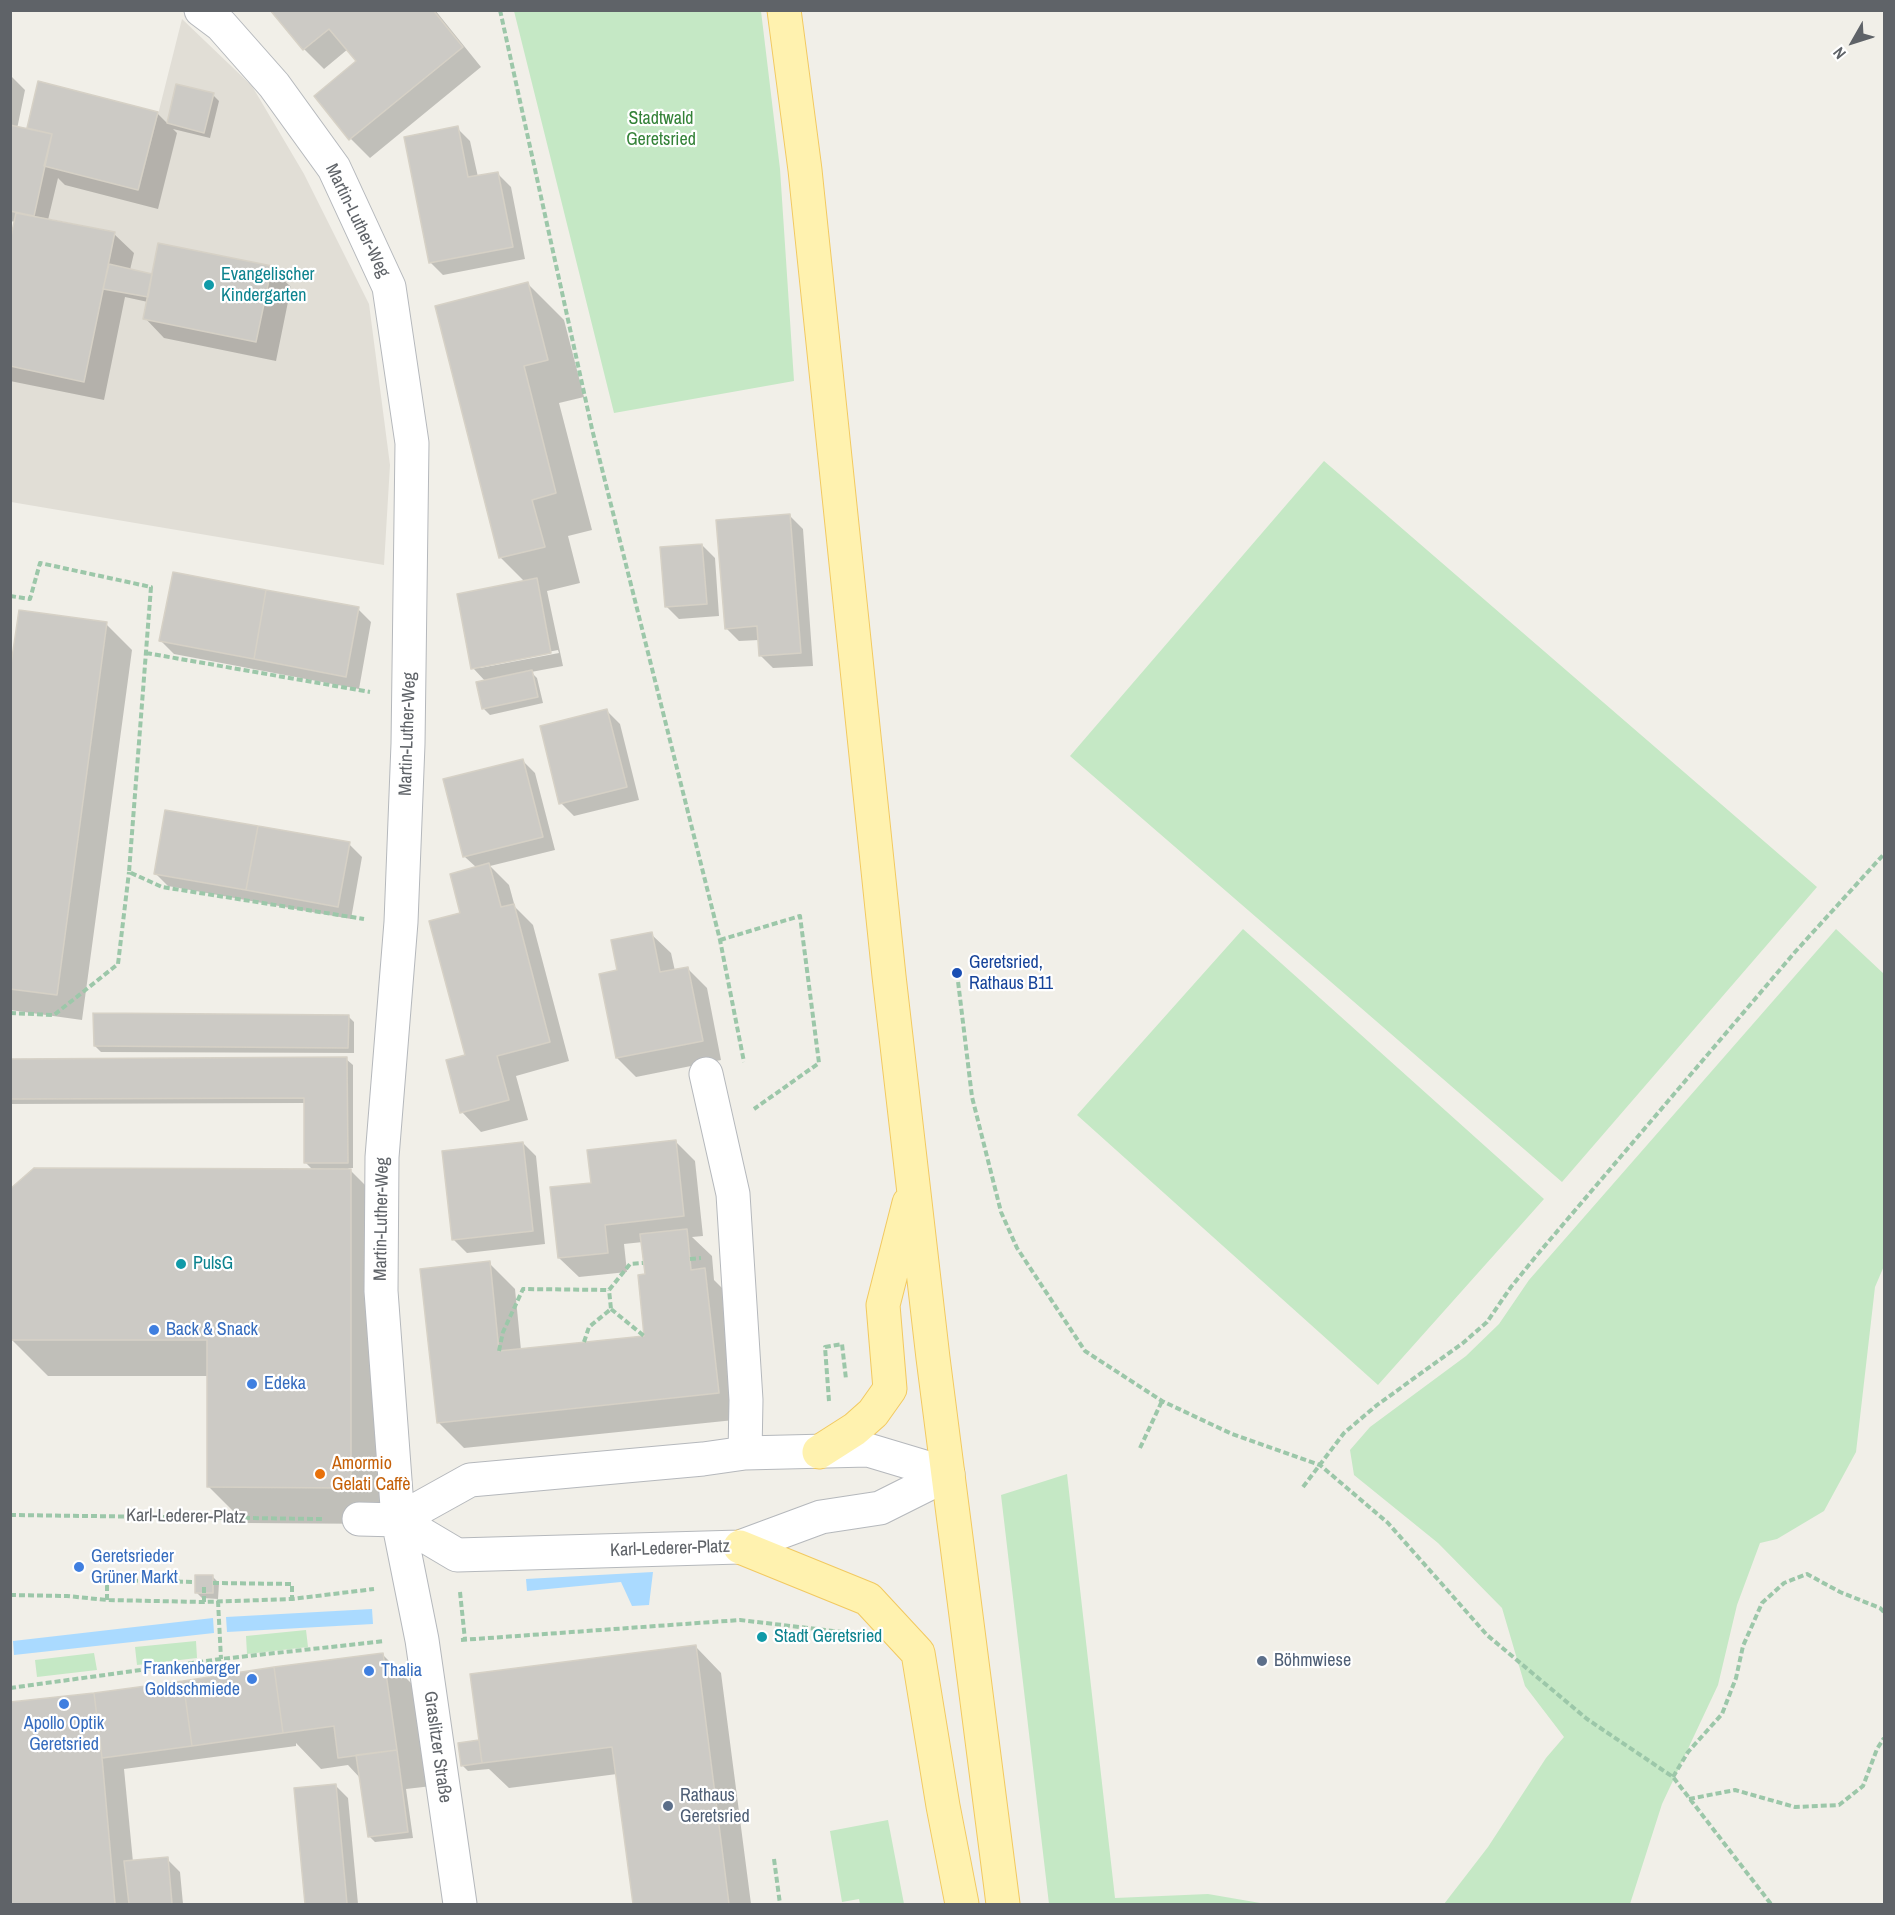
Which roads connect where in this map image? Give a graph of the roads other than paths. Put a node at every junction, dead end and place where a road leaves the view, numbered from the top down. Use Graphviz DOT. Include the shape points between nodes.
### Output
graph roads {
  1 [pos="201,10"];
  2 [pos="784,10"];
  3 [pos="706,1074"];
  4 [pos="914,1181"];
  5 [pos="819,1452"];
  6 [pos="745,1453"];
  7 [pos="948,1474"];
  8 [pos="359,1520"];
  9 [pos="398,1520"];
  10 [pos="740,1547"];
  11 [pos="460,1905"];
  12 [pos="962,1905"];
  13 [pos="1003,1905"];
  1 -- 9 [label="street, Martin-Luther-Weg" via="221,25 274,85 334,168 389,287 412,443 401,922 382,1157 381,1291"];
  2 -- 4 [label="main road" via="805,170"];
  3 -- 6 [label="street" via="733,1194 746,1400"];
  4 -- 5 [label="main road" via="883,1305 890,1389 873,1413 855,1429"];
  4 -- 7 [label="main road"];
  5 -- 6 [label="street"];
  5 -- 7 [label="street" via="868,1450"];
  6 -- 9 [label="street" via="470,1480"];
  7 -- 10 [label="street, Karl-Lederer-Platz" via="880,1508 821,1517"];
  7 -- 13 [label="main road"];
  8 -- 9 [label="street"];
  9 -- 10 [label="street, Karl-Lederer-Platz" via="457,1555"];
  9 -- 11 [label="street, Graslitzer Straße" via="422,1640"];
  10 -- 12 [label="main road" via="868,1599 918,1653"];
}
